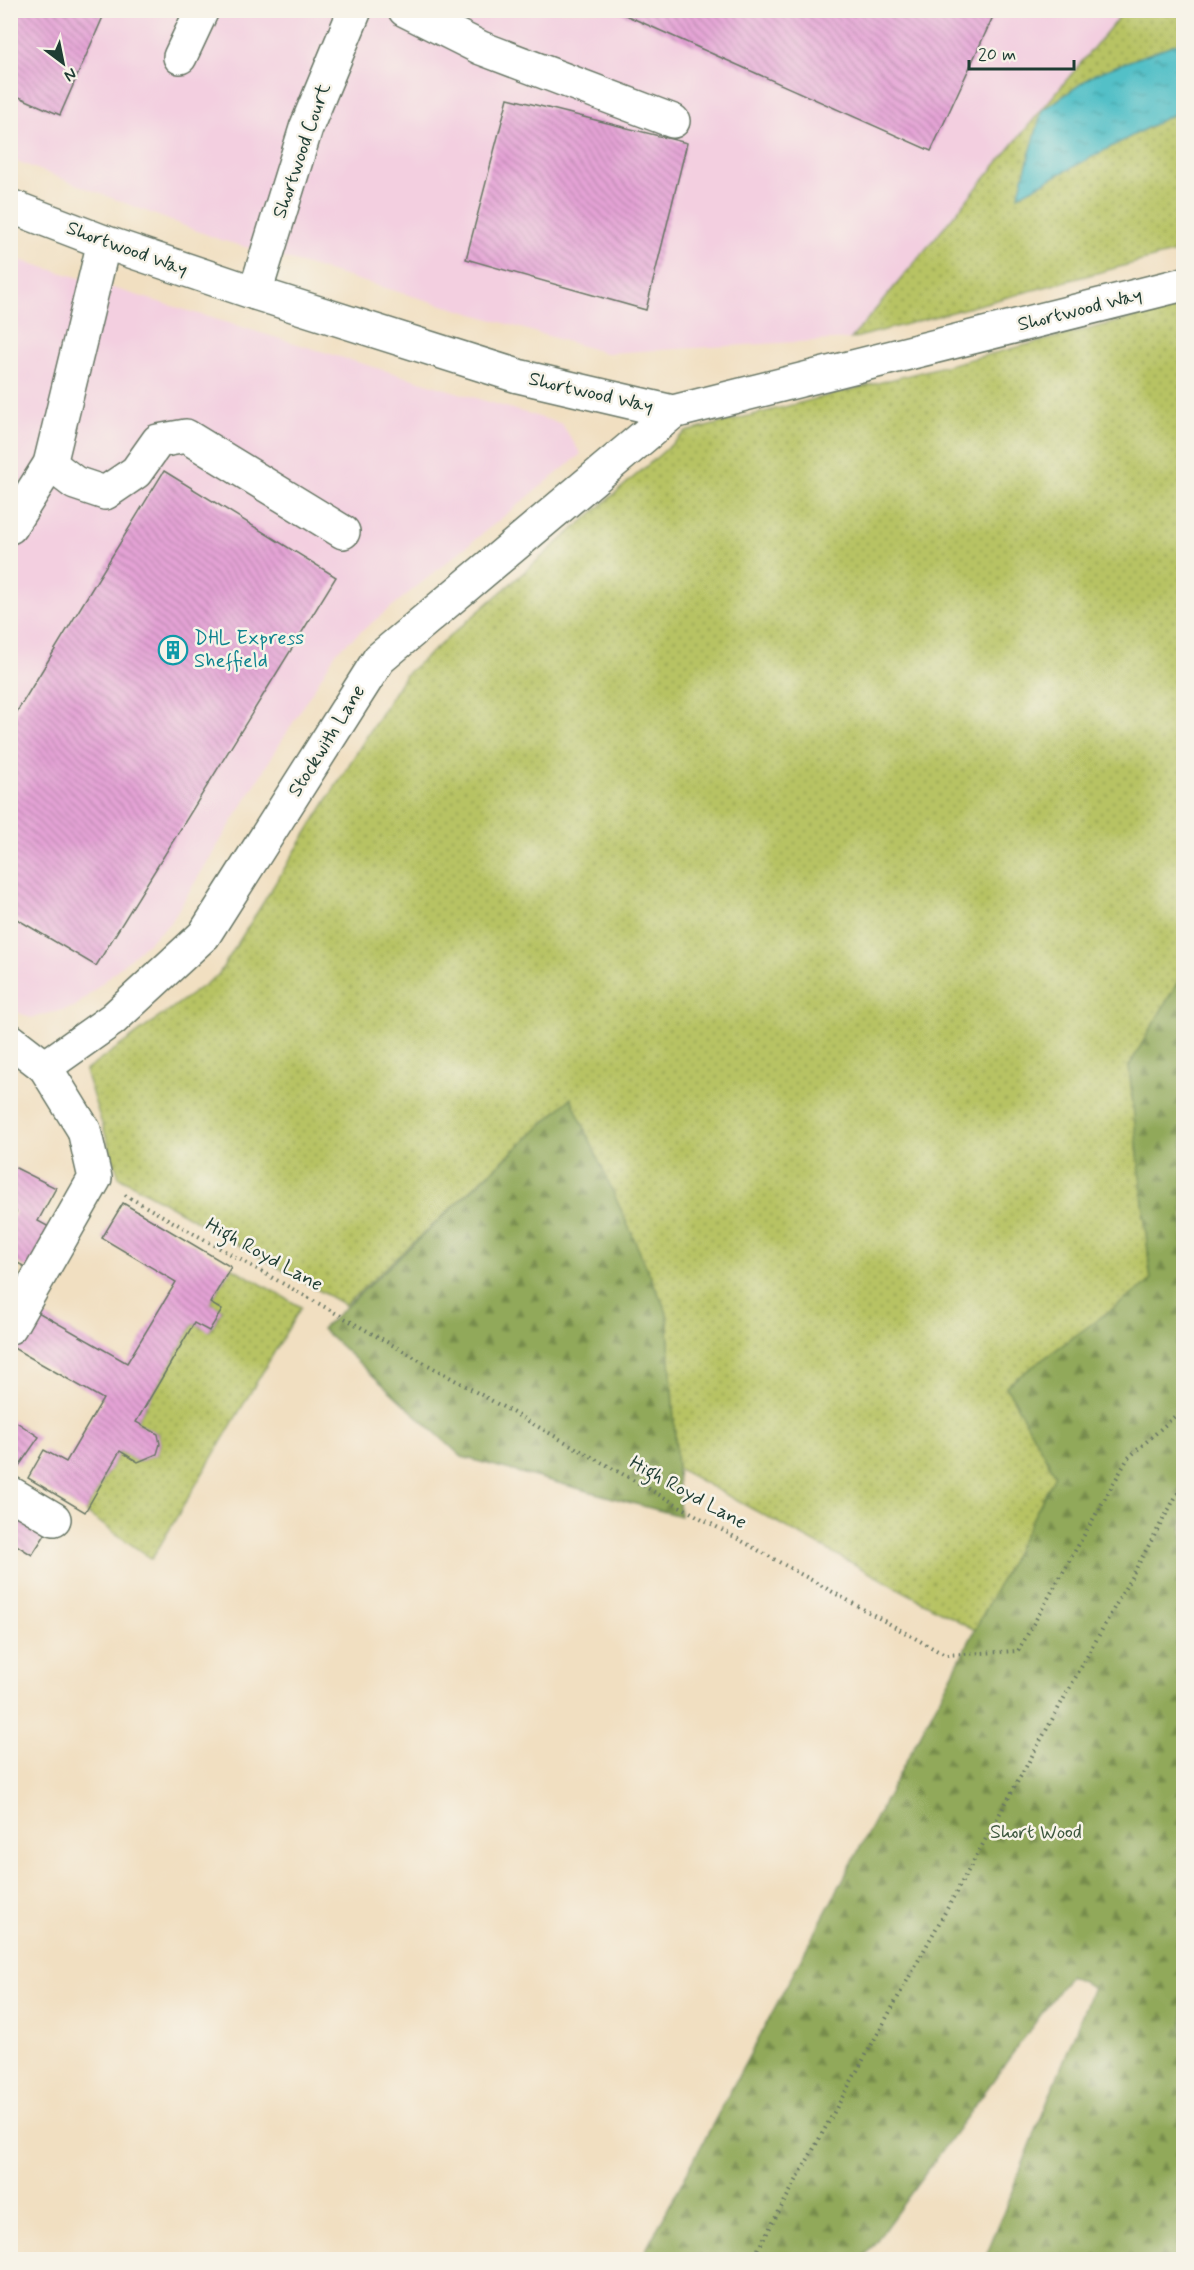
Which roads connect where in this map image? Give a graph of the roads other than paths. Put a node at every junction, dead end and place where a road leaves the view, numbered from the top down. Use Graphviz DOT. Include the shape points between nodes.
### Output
graph roads {
  1 [pos="202,10"];
  2 [pos="355,10"];
  3 [pos="405,10"];
  4 [pos="180,57"];
  5 [pos="673,121"];
  6 [pos="10,206"];
  7 [pos="104,242"];
  8 [pos="1184,284"];
  9 [pos="255,293"];
  10 [pos="673,412"];
  11 [pos="50,464"];
  12 [pos="10,527"];
  13 [pos="343,532"];
  14 [pos="10,1040"];
  15 [pos="45,1067"];
  16 [pos="10,1327"];
  17 [pos="10,1493"];
  18 [pos="54,1519"];
  1 -- 4 [label="street"];
  2 -- 9 [label="street, Shortwood Court" via="306,128"];
  3 -- 5 [label="street" via="481,48"];
  6 -- 7 [label="street, Shortwood Way"];
  7 -- 9 [label="street, Shortwood Way"];
  7 -- 11 [label="street"];
  8 -- 10 [label="street, Shortwood Way"];
  9 -- 10 [label="street, Shortwood Way" via="518,376"];
  10 -- 15 [label="street, Stockwith Lane" via="379,659 204,935 113,1019"];
  11 -- 12 [label="street"];
  11 -- 13 [label="street" via="75,483 105,493 136,472 159,441 186,436"];
  14 -- 15 [label="street"];
  15 -- 16 [label="street" via="84,1130 95,1178"];
  17 -- 18 [label="street"];
}
